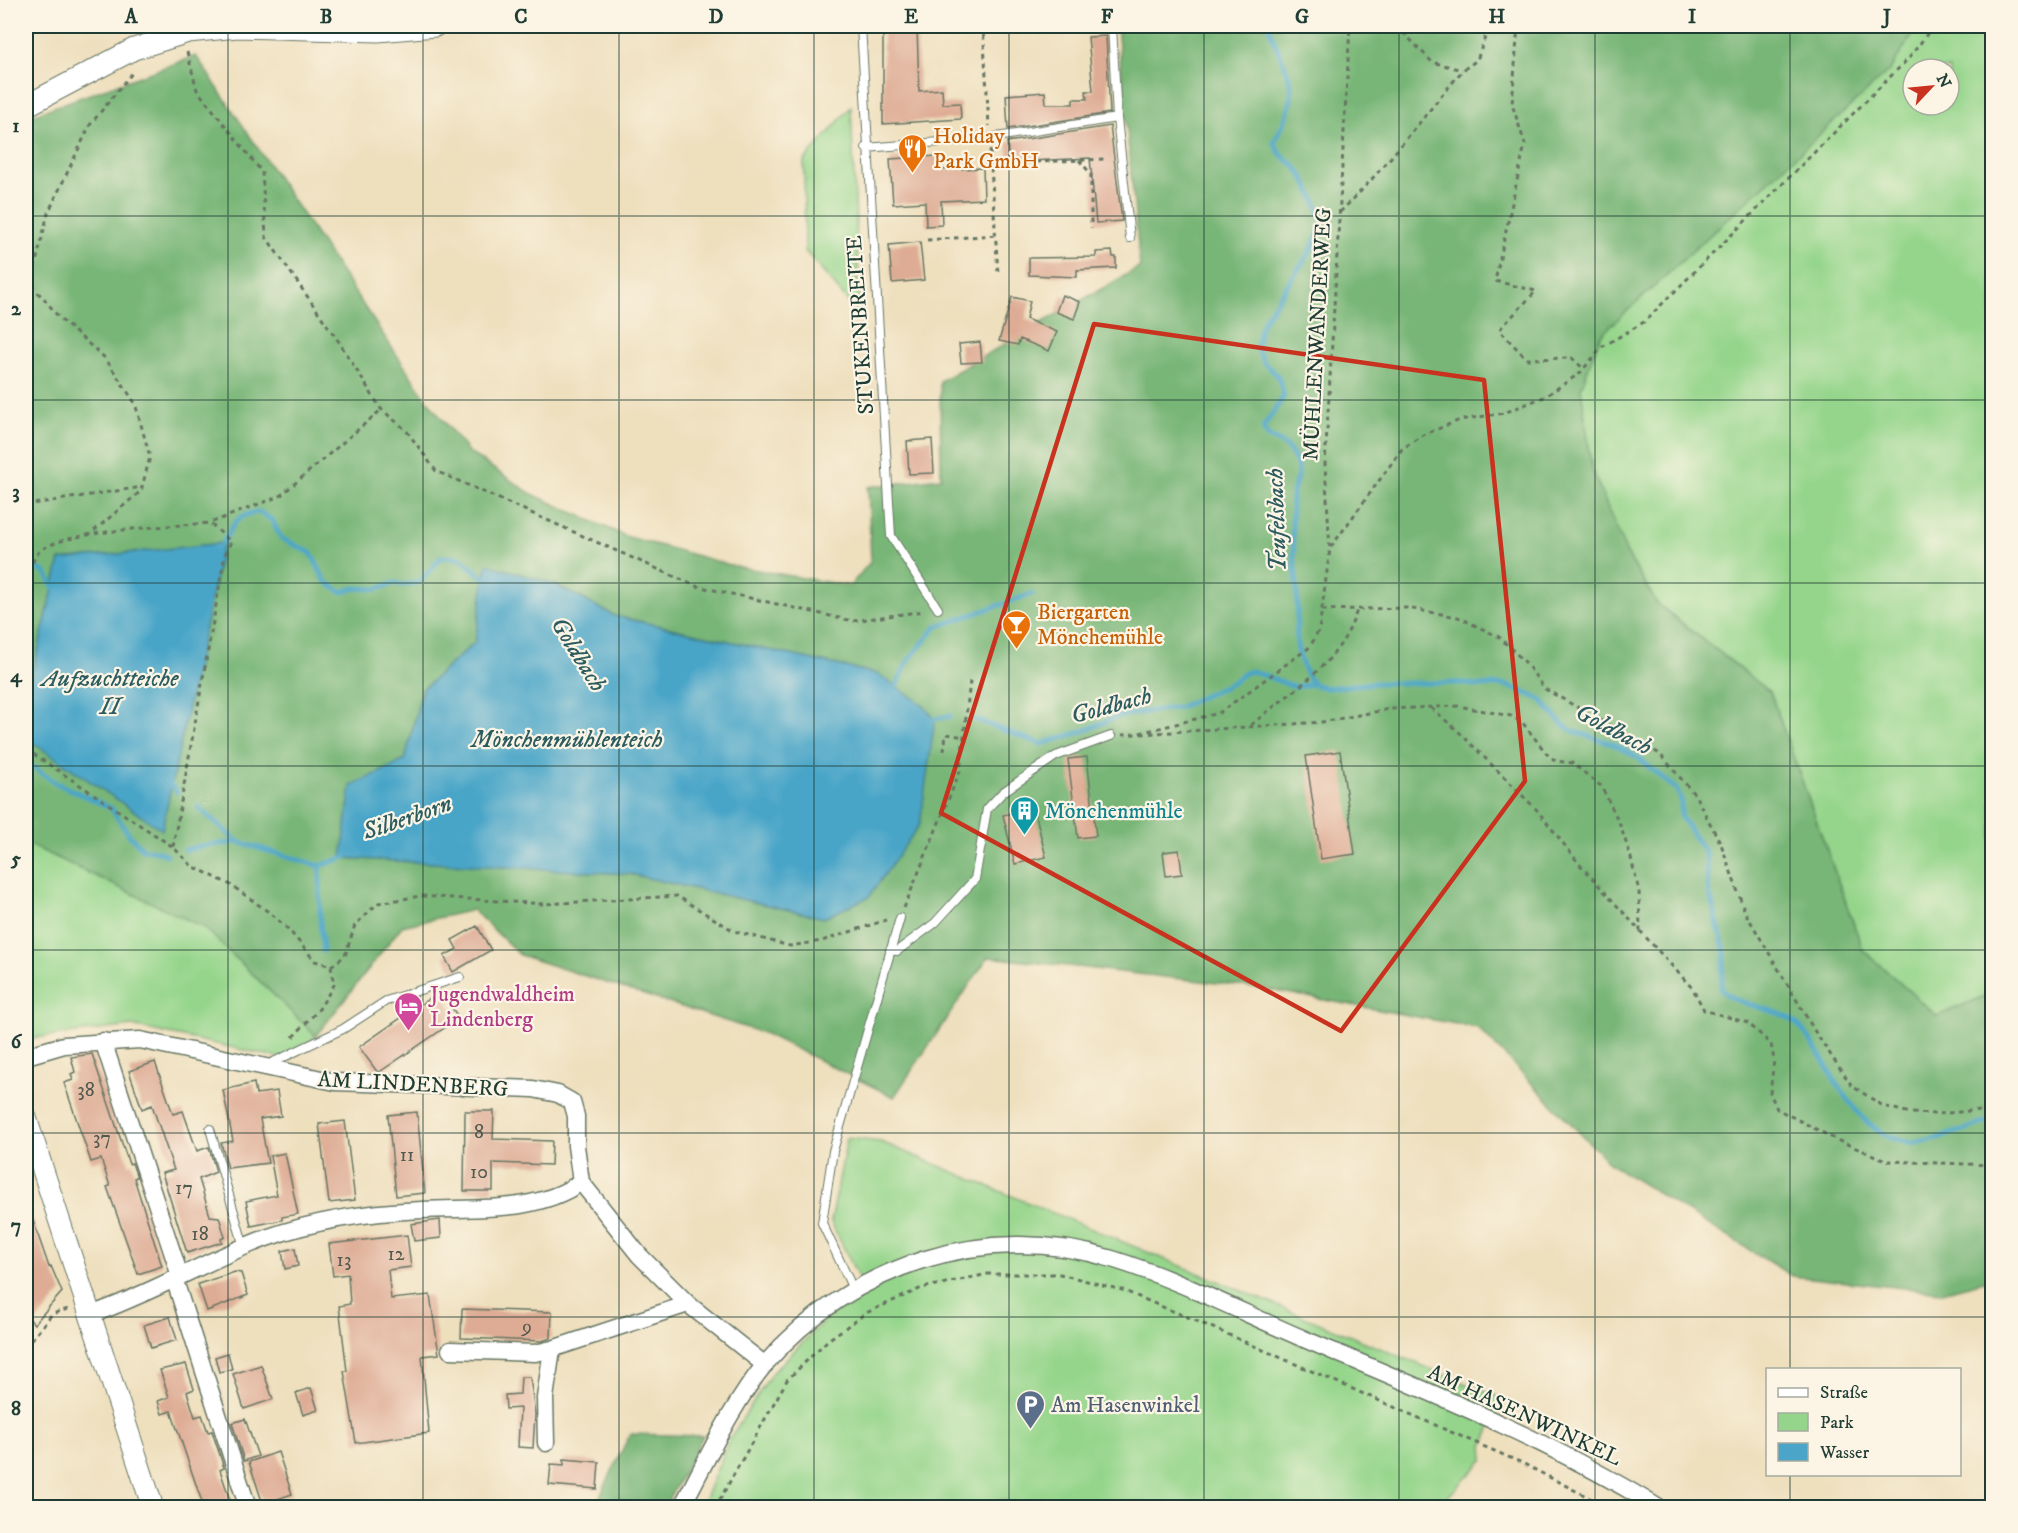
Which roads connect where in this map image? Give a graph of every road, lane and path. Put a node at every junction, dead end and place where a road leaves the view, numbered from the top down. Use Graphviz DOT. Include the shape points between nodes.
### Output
graph roads {
  1 [pos="435,26"];
  2 [pos="861,26"];
  3 [pos="983,26"];
  4 [pos="1112,26"];
  5 [pos="1350,26"];
  6 [pos="1397,26"];
  7 [pos="1490,26"];
  8 [pos="1504,26"];
  9 [pos="1518,26"];
  10 [pos="1933,26"];
  11 [pos="188,29"];
  12 [pos="1477,60"];
  13 [pos="138,66"];
  14 [pos="1463,70"];
  15 [pos="26,106"];
  16 [pos="1118,118"];
  17 [pos="990,138"];
  18 [pos="866,147"];
  19 [pos="1106,159"];
  20 [pos="1079,160"];
  21 [pos="991,164"];
  22 [pos="1338,214"];
  23 [pos="1091,228"];
  24 [pos="996,235"];
  25 [pos="1130,238"];
  26 [pos="927,240"];
  27 [pos="999,274"];
  28 [pos="30,287"];
  29 [pos="26,294"];
  30 [pos="1584,369"];
  31 [pos="381,410"];
  32 [pos="142,486"];
  33 [pos="26,505"];
  34 [pos="210,523"];
  35 [pos="88,535"];
  36 [pos="1330,549"];
  37 [pos="26,598"];
  38 [pos="938,609"];
  39 [pos="1322,610"];
  40 [pos="1357,610"];
  41 [pos="970,681"];
  42 [pos="1431,708"];
  43 [pos="1251,725"];
  44 [pos="1112,736"];
  45 [pos="965,737"];
  46 [pos="26,749"];
  47 [pos="944,751"];
  48 [pos="173,847"];
  49 [pos="900,918"];
  50 [pos="1640,931"];
  51 [pos="890,950"];
  52 [pos="332,966"];
  53 [pos="460,977"];
  54 [pos="292,1038"];
  55 [pos="103,1041"];
  56 [pos="26,1056"];
  57 [pos="262,1067"];
  58 [pos="1992,1109"];
  59 [pos="26,1118"];
  60 [pos="210,1129"];
  61 [pos="1992,1165"];
  62 [pos="581,1182"];
  63 [pos="244,1247"];
  64 [pos="178,1279"];
  65 [pos="853,1289"];
  66 [pos="688,1304"];
  67 [pos="88,1309"];
  68 [pos="26,1347"];
  69 [pos="552,1349"];
  70 [pos="450,1350"];
  71 [pos="765,1365"];
  72 [pos="546,1443"];
  73 [pos="153,1508"];
  74 [pos="248,1508"];
  75 [pos="681,1508"];
  76 [pos="715,1508"];
  77 [pos="1609,1508"];
  78 [pos="1659,1508"];
  1 -- 11 [label="street" via="378,31"];
  2 -- 18 [label="lane, STUKENBREITE"];
  3 -- 17 [label="path"];
  4 -- 16 [label="lane"];
  5 -- 22 [label="path, MÜHLENWANDERWEG"];
  6 -- 14 [label="path" via="1431,62"];
  7 -- 12 [label="path"];
  8 -- 12 [label="path" via="1487,34"];
  9 -- 30 [label="path" via="1512,104 1526,144 1495,281 1536,291 1499,330 1527,359 1572,358"];
  10 -- 30 [label="path" via="1910,57 1644,322 1602,347"];
  11 -- 15 [label="street" via="134,49"];
  11 -- 31 [label="path" via="186,53 197,90 262,172 266,237"];
  12 -- 14 [label="path"];
  13 -- 28 [label="path" via="90,125 48,213"];
  14 -- 22 [label="path" via="1393,151 1376,177"];
  16 -- 17 [label="lane"];
  16 -- 25 [label="lane"];
  17 -- 18 [label="lane"];
  17 -- 21 [label="path"];
  18 -- 38 [label="lane, STUKENBREITE" via="891,536"];
  19 -- 20 [label="path"];
  20 -- 21 [label="path"];
  20 -- 23 [label="path" via="1091,174"];
  21 -- 24 [label="path"];
  22 -- 36 [label="path, MÜHLENWANDERWEG" via="1325,465"];
  24 -- 26 [label="path"];
  24 -- 27 [label="path"];
  28 -- 29 [label="path"];
  28 -- 32 [label="path" via="60,320 105,358 135,403 150,457"];
  30 -- 36 [label="path" via="1546,396 1504,413 1460,420 1423,435 1402,449"];
  31 -- 34 [label="path" via="280,496"];
  31 -- 38 [label="path" via="406,430 436,471 696,586 853,621"];
  32 -- 33 [label="path"];
  32 -- 35 [label="path" via="141,491"];
  34 -- 35 [label="path"];
  34 -- 48 [label="path" via="231,542 225,554 207,645"];
  35 -- 37 [label="path" via="43,548 35,556"];
  36 -- 39 [label="path, MÜHLENWANDERWEG"];
  39 -- 40 [label="path"];
  39 -- 43 [label="path" via="1319,630 1310,647 1258,687 1219,713 1136,734"];
  40 -- 43 [label="path" via="1350,632 1327,662"];
  40 -- 58 [label="path" via="1407,608 1458,617 1499,637 1525,662 1545,690 1660,754 1695,795 1721,844 1744,912 1852,1086 1883,1106 1910,1113"];
  41 -- 45 [label="path"];
  42 -- 43 [label="path" via="1390,709 1322,722"];
  42 -- 50 [label="path" via="1537,810"];
  42 -- 50 [label="path" via="1458,706 1511,716 1556,761 1572,763 1601,786 1630,854 1639,891"];
  44 -- 51 [label="lane" via="1056,756 1003,792 987,809 975,879 935,923 897,951"];
  45 -- 47 [label="path" via="946,734"];
  45 -- 49 [label="path" via="960,771"];
  46 -- 48 [label="path"];
  48 -- 52 [label="path" via="192,866 231,885 270,913 315,961"];
  49 -- 51 [label="lane"];
  49 -- 52 [label="path" via="822,941 790,946 734,932 677,896 544,904 421,896 378,903 355,925 345,956"];
  50 -- 61 [label="path" via="1693,989 1704,1010 1748,1023 1771,1044 1774,1060 1770,1093 1777,1109 1888,1161"];
  51 -- 65 [label="lane" via="833,1151 822,1223"];
  52 -- 54 [label="path" via="334,985 319,1009"];
  53 -- 57 [label="lane" via="386,1001 343,1029"];
  55 -- 56 [label="street, AM LINDENBERG" via="64,1045"];
  55 -- 57 [label="street, AM LINDENBERG" via="140,1040"];
  55 -- 64 [label="street"];
  57 -- 62 [label="street, AM LINDENBERG" via="336,1082 533,1089 558,1094 572,1102 576,1116"];
  59 -- 67 [label="street"];
  60 -- 63 [label="lane"];
  62 -- 63 [label="street" via="558,1195 508,1207 384,1213 307,1228"];
  62 -- 66 [label="street" via="639,1255"];
  63 -- 64 [label="street"];
  64 -- 67 [label="street"];
  64 -- 74 [label="street"];
  65 -- 71 [label="street, AM HASENWINKEL" via="816,1316"];
  65 -- 78 [label="street, AM HASENWINKEL" via="900,1267 971,1248 1039,1246 1110,1258 1507,1427 1595,1470"];
  66 -- 69 [label="street"];
  66 -- 71 [label="street"];
  67 -- 68 [label="path" via="52,1314"];
  67 -- 73 [label="street"];
  69 -- 70 [label="street" via="535,1353"];
  69 -- 72 [label="street" via="545,1398"];
  71 -- 75 [label="street, AM HASENWINKEL" via="743,1396"];
  76 -- 77 [label="path" via="787,1380 828,1340 866,1313 922,1288 988,1274 1060,1274 1122,1290 1522,1463"];
}
